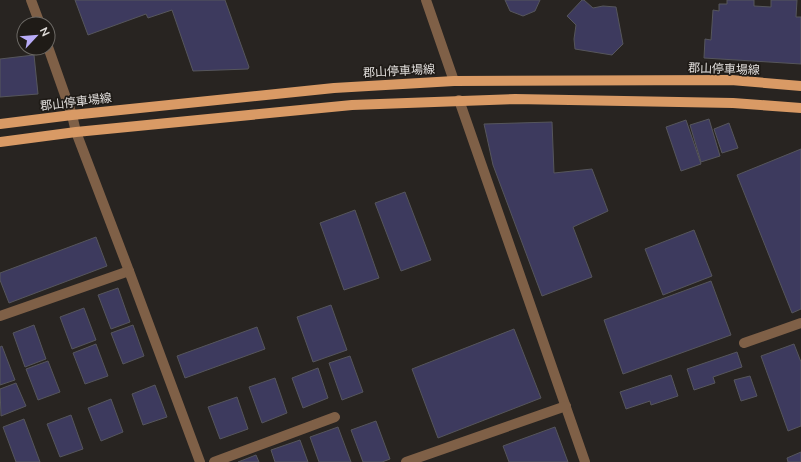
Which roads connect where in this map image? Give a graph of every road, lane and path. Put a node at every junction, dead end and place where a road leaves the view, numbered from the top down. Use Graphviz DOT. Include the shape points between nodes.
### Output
graph roads {
  1 [pos="31,0"];
  2 [pos="426,0"];
  3 [pos="37,16"];
  4 [pos="51,56"];
  5 [pos="454,81"];
  6 [pos="801,86"];
  7 [pos="459,100"];
  8 [pos="801,108"];
  9 [pos="72,115"];
  10 [pos="0,124"];
  11 [pos="76,132"];
  12 [pos="0,142"];
  13 [pos="130,271"];
  14 [pos="0,316"];
  15 [pos="801,323"];
  16 [pos="744,343"];
  17 [pos="566,406"];
  18 [pos="335,417"];
  19 [pos="200,462"];
  20 [pos="214,462"];
  21 [pos="406,462"];
  22 [pos="585,462"];
  1 -- 3 [label="street"];
  2 -- 5 [label="street"];
  4 -- 9 [label="street"];
  5 -- 6 [label="main road, 郡山停車場線" via="731,80"];
  5 -- 9 [label="main road, 郡山停車場線" via="334,88"];
  7 -- 8 [label="main road" via="632,100"];
  7 -- 11 [label="main road" via="352,105"];
  7 -- 17 [label="street"];
  9 -- 10 [label="main road, 郡山停車場線"];
  9 -- 11 [label="street"];
  11 -- 12 [label="main road"];
  11 -- 13 [label="street"];
  13 -- 14 [label="street"];
  13 -- 19 [label="street"];
  15 -- 16 [label="street"];
  17 -- 21 [label="street"];
  17 -- 22 [label="street"];
  18 -- 20 [label="street"];
}
